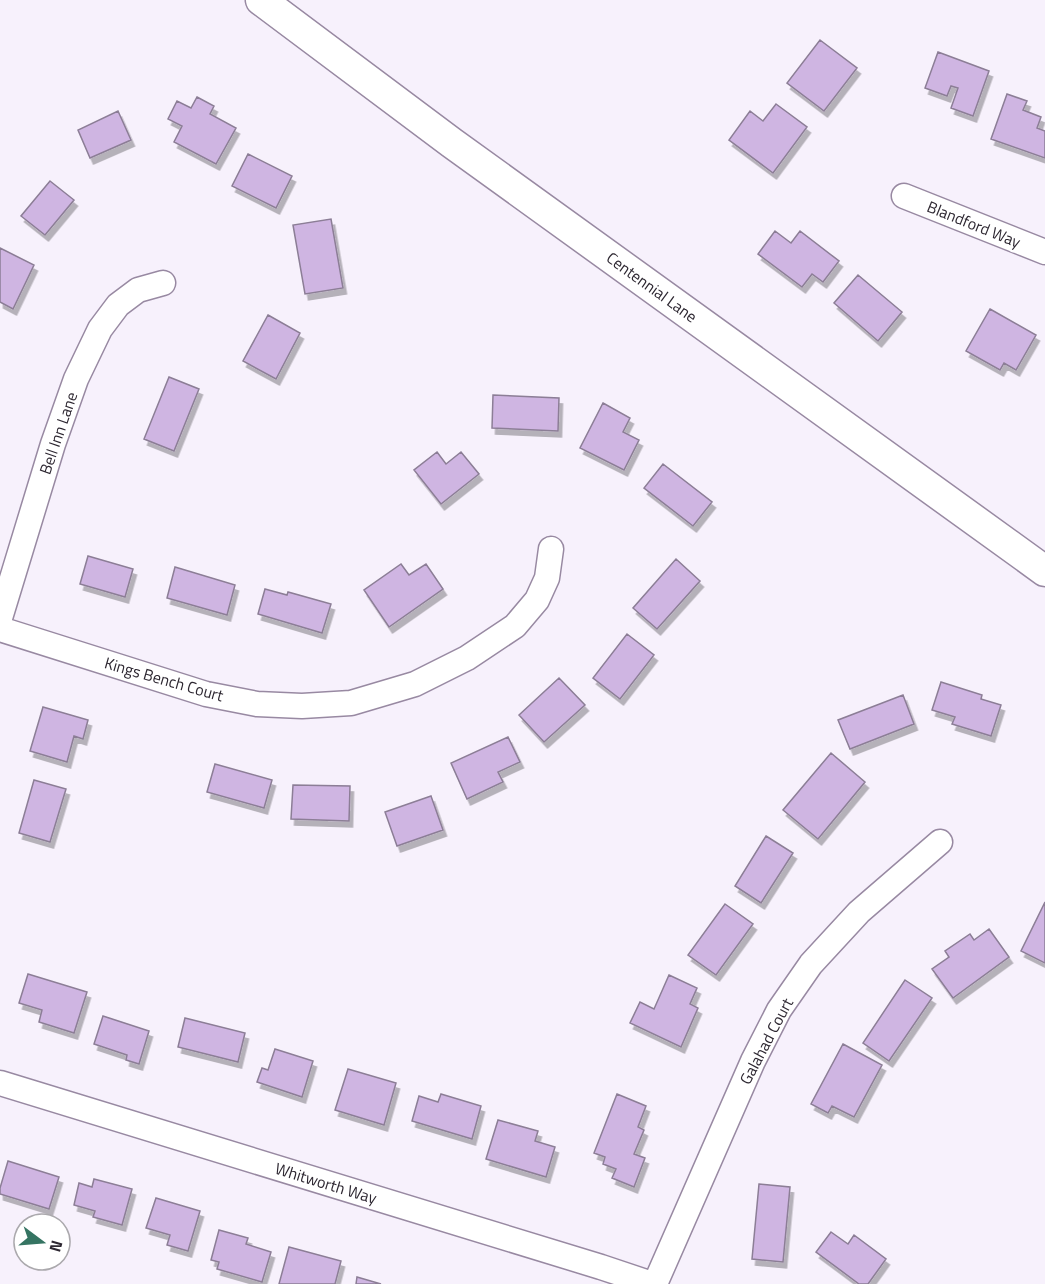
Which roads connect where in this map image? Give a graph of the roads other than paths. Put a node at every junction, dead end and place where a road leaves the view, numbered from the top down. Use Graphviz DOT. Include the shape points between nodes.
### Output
graph roads {
  1 [pos="261,0"];
  2 [pos="904,196"];
  3 [pos="1045,252"];
  4 [pos="163,283"];
  5 [pos="551,549"];
  6 [pos="1045,571"];
  7 [pos="0,618"];
  8 [pos="0,629"];
  9 [pos="940,842"];
  10 [pos="0,1083"];
  11 [pos="653,1284"];
  1 -- 6 [label="street, Centennial Lane"];
  2 -- 3 [label="street, Blandford Way"];
  4 -- 7 [label="street, Bell Inn Lane" via="138,290 118,305 100,329 76,379 53,444"];
  5 -- 8 [label="street, Kings Bench Court" via="547,578 537,600 515,626 467,658 415,684 351,703 257,704 206,694"];
  9 -- 11 [label="street, Galahad Court" via="859,912 811,964 779,1010"];
  10 -- 11 [label="street, Whitworth Way"];
}
